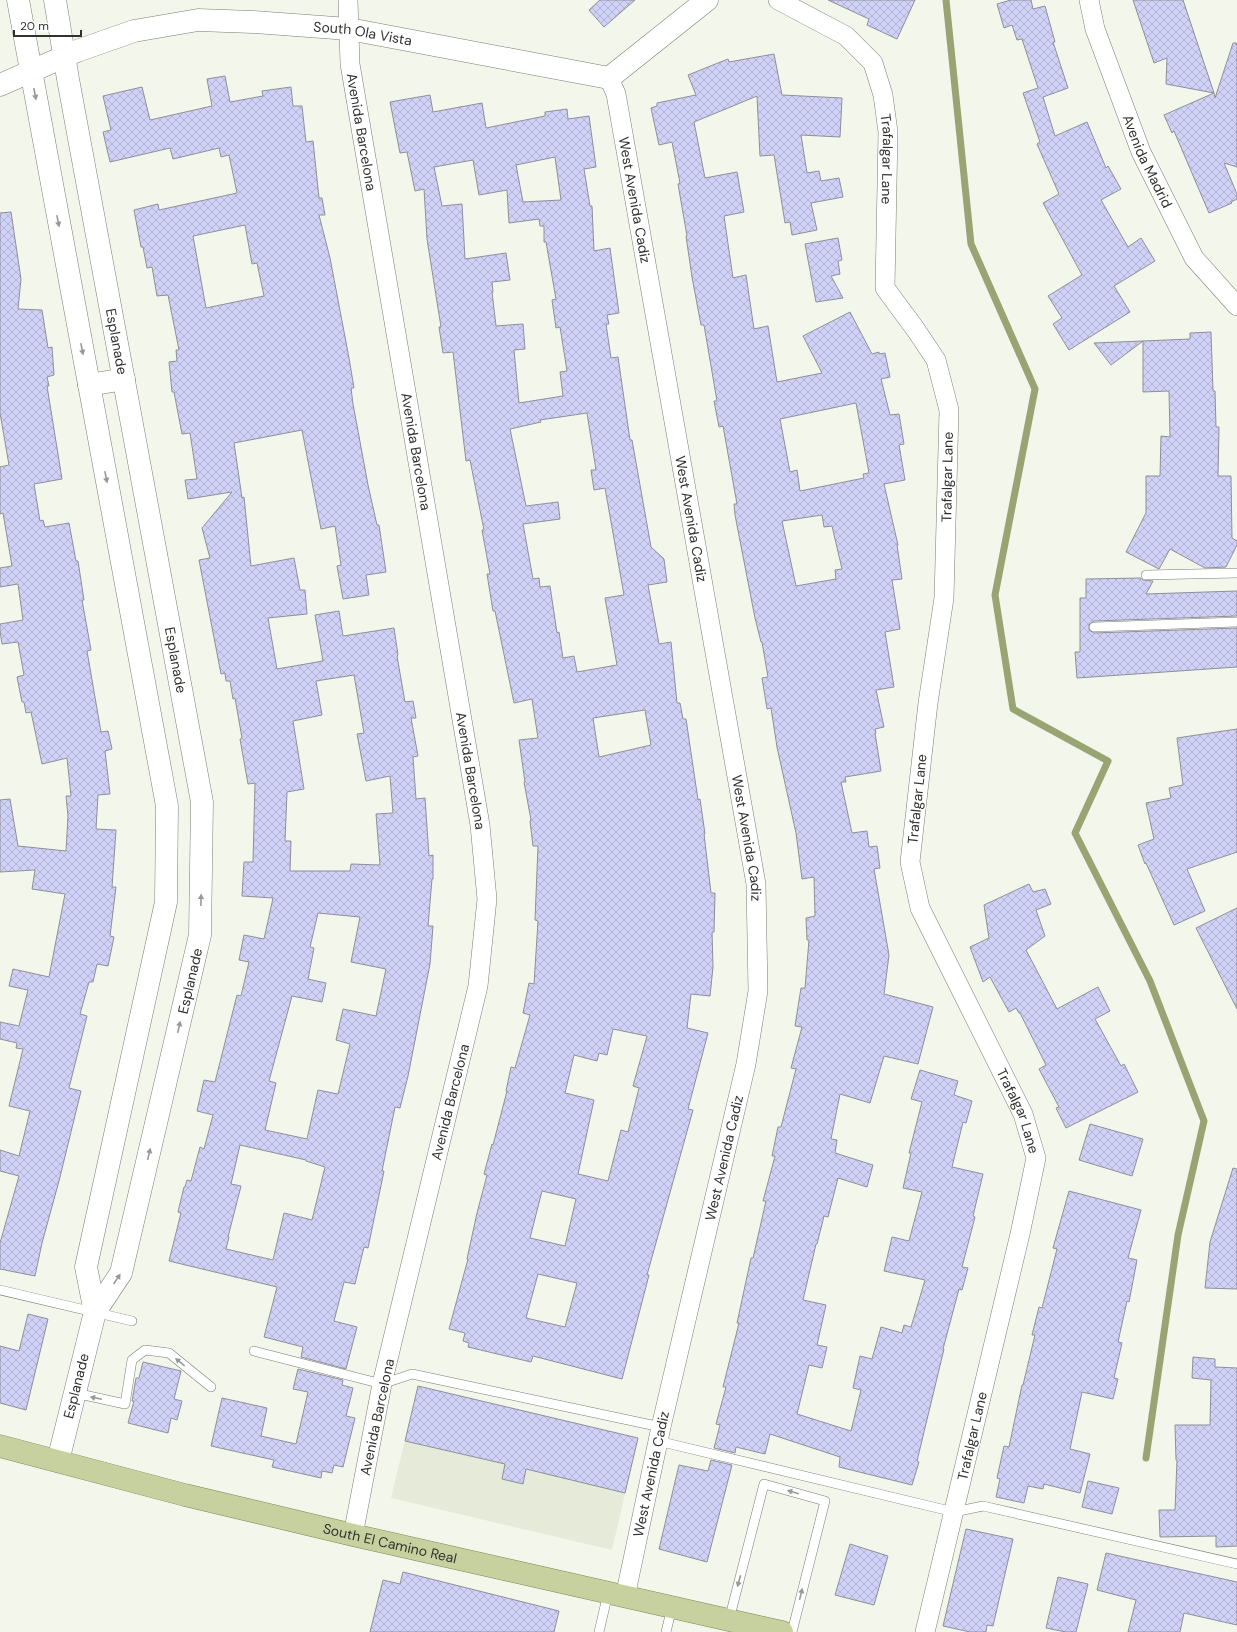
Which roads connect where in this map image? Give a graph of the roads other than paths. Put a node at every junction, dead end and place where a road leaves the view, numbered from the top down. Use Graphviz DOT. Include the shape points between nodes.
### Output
graph roads {
  1 [pos="18,0"];
  2 [pos="55,0"];
  3 [pos="348,0"];
  4 [pos="707,0"];
  5 [pos="778,0"];
  6 [pos="1089,0"];
  7 [pos="349,29"];
  8 [pos="64,57"];
  9 [pos="30,71"];
  10 [pos="609,78"];
  11 [pos="0,85"];
  12 [pos="1237,306"];
  13 [pos="124,379"];
  14 [pos="89,385"];
  15 [pos="1237,573"];
  16 [pos="1146,575"];
  17 [pos="1237,622"];
  18 [pos="1094,627"];
  19 [pos="202,802"];
  20 [pos="167,806"];
  21 [pos="0,1290"];
  22 [pos="95,1312"];
  23 [pos="132,1321"];
  24 [pos="254,1351"];
  25 [pos="382,1384"];
  26 [pos="211,1387"];
  27 [pos="75,1393"];
  28 [pos="660,1434"];
  29 [pos="0,1446"];
  30 [pos="58,1461"];
  31 [pos="954,1512"];
  32 [pos="353,1535"];
  33 [pos="1237,1564"];
  34 [pos="616,1595"];
  35 [pos="672,1607"];
  36 [pos="729,1620"];
  37 [pos="599,1632"];
  38 [pos="666,1632"];
  39 [pos="782,1632"];
  40 [pos="792,1632"];
  41 [pos="925,1632"];
  1 -- 9 [label="street, Esplanade"];
  2 -- 8 [label="street, Esplanade"];
  3 -- 7 [label="street, Avenida Barcelona"];
  4 -- 10 [label="street"];
  5 -- 31 [label="street, Trafalgar Lane" via="846,36 873,63 883,95 888,132 885,288 936,360 949,410 944,598 928,703 910,862 920,908 1023,1114 1036,1158"];
  6 -- 12 [label="street, Avenida Madrid" via="1094,29 1141,152 1194,258"];
  7 -- 8 [label="street, South Ola Vista" via="198,20 134,31"];
  7 -- 10 [label="street, South Ola Vista"];
  7 -- 25 [label="street, Avenida Barcelona" via="350,64 480,825 487,899 478,986"];
  8 -- 9 [label="street, South Ola Vista"];
  8 -- 13 [label="street, Esplanade"];
  9 -- 11 [label="street, South Ola Vista"];
  9 -- 14 [label="street, Esplanade, one-way"];
  10 -- 28 [label="street, West Avenida Cadiz" via="616,94 756,884 758,991 746,1064"];
  13 -- 14 [label="street"];
  13 -- 19 [label="street, Esplanade"];
  14 -- 20 [label="street, Esplanade, one-way"];
  15 -- 16 [label="lane"];
  17 -- 18 [label="lane"];
  19 -- 20 [label="street"];
  22 -- 19 [label="street, Esplanade, one-way" via="121,1273 200,935"];
  20 -- 22 [label="street, Esplanade" via="166,902 86,1268"];
  21 -- 22 [label="lane"];
  22 -- 23 [label="lane"];
  22 -- 27 [label="street, Esplanade"];
  24 -- 25 [label="lane"];
  25 -- 28 [label="lane" via="412,1374"];
  25 -- 32 [label="street, Avenida Barcelona"];
  26 -- 27 [label="lane, one-way" via="169,1354 145,1350 132,1360 125,1404"];
  27 -- 30 [label="street, Esplanade"];
  28 -- 31 [label="lane"];
  28 -- 34 [label="street, West Avenida Cadiz"];
  29 -- 30 [label="main road, South El Camino Real"];
  30 -- 32 [label="main road, South El Camino Real" via="185,1495"];
  31 -- 33 [label="lane" via="982,1506"];
  31 -- 41 [label="street, Trafalgar Lane"];
  32 -- 34 [label="main road, South El Camino Real"];
  34 -- 35 [label="main road, South El Camino Real"];
  34 -- 37 [label="lane"];
  35 -- 36 [label="main road, South El Camino Real"];
  35 -- 38 [label="lane"];
  36 -- 39 [label="main road, South El Camino Real"];
  40 -- 36 [label="lane, one-way" via="825,1501 764,1484"];
}
